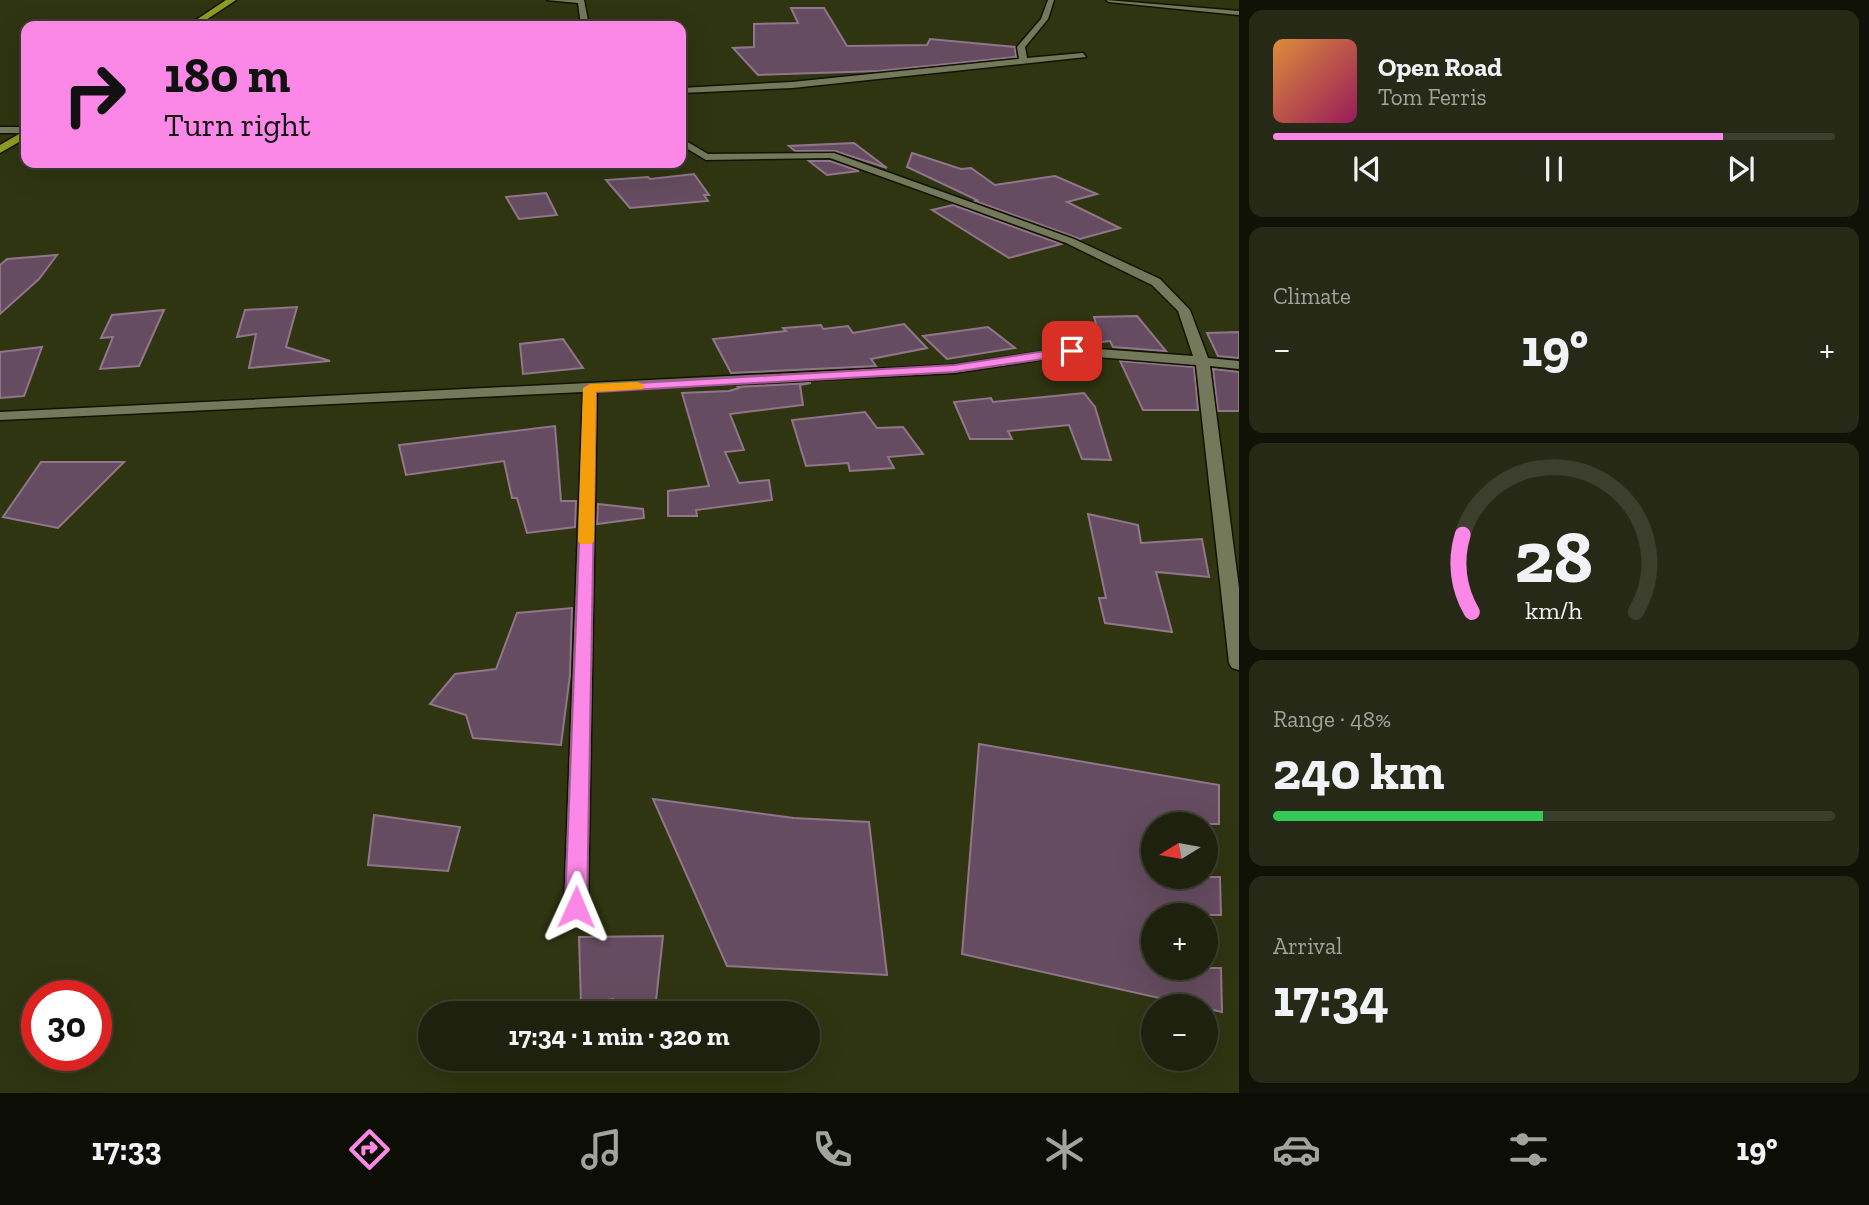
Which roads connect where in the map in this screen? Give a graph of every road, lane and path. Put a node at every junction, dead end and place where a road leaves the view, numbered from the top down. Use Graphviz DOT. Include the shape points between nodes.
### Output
graph roads {
  1 [pos="232,0"];
  2 [pos="550,0"];
  3 [pos="581,0"];
  4 [pos="1051,0"];
  5 [pos="1109,0"];
  6 [pos="1239,13"];
  7 [pos="199,21"];
  8 [pos="584,21"];
  9 [pos="1083,55"];
  10 [pos="1024,61"];
  11 [pos="686,91"];
  12 [pos="0,130"];
  13 [pos="21,131"];
  14 [pos="21,135"];
  15 [pos="686,144"];
  16 [pos="0,150"];
  17 [pos="1202,361"];
  18 [pos="1239,365"];
  19 [pos="590,388"];
  20 [pos="0,416"];
  21 [pos="1239,663"];
  22 [pos="576,907"];
  1 -- 7 [label="highway"];
  2 -- 3 [label="street"];
  3 -- 8 [label="street"];
  4 -- 10 [label="street" via="1044,19 1021,47"];
  5 -- 6 [label="street"];
  9 -- 10 [label="street"];
  10 -- 11 [label="street" via="792,85"];
  12 -- 13 [label="street"];
  14 -- 16 [label="highway"];
  15 -- 17 [label="street" via="706,158 831,155 1070,241 1156,282 1184,310"];
  17 -- 18 [label="street"];
  17 -- 19 [label="street" via="1072,351 954,369"];
  17 -- 21 [label="street"];
  19 -- 20 [label="street"];
  19 -- 22 [label="street"];
}
